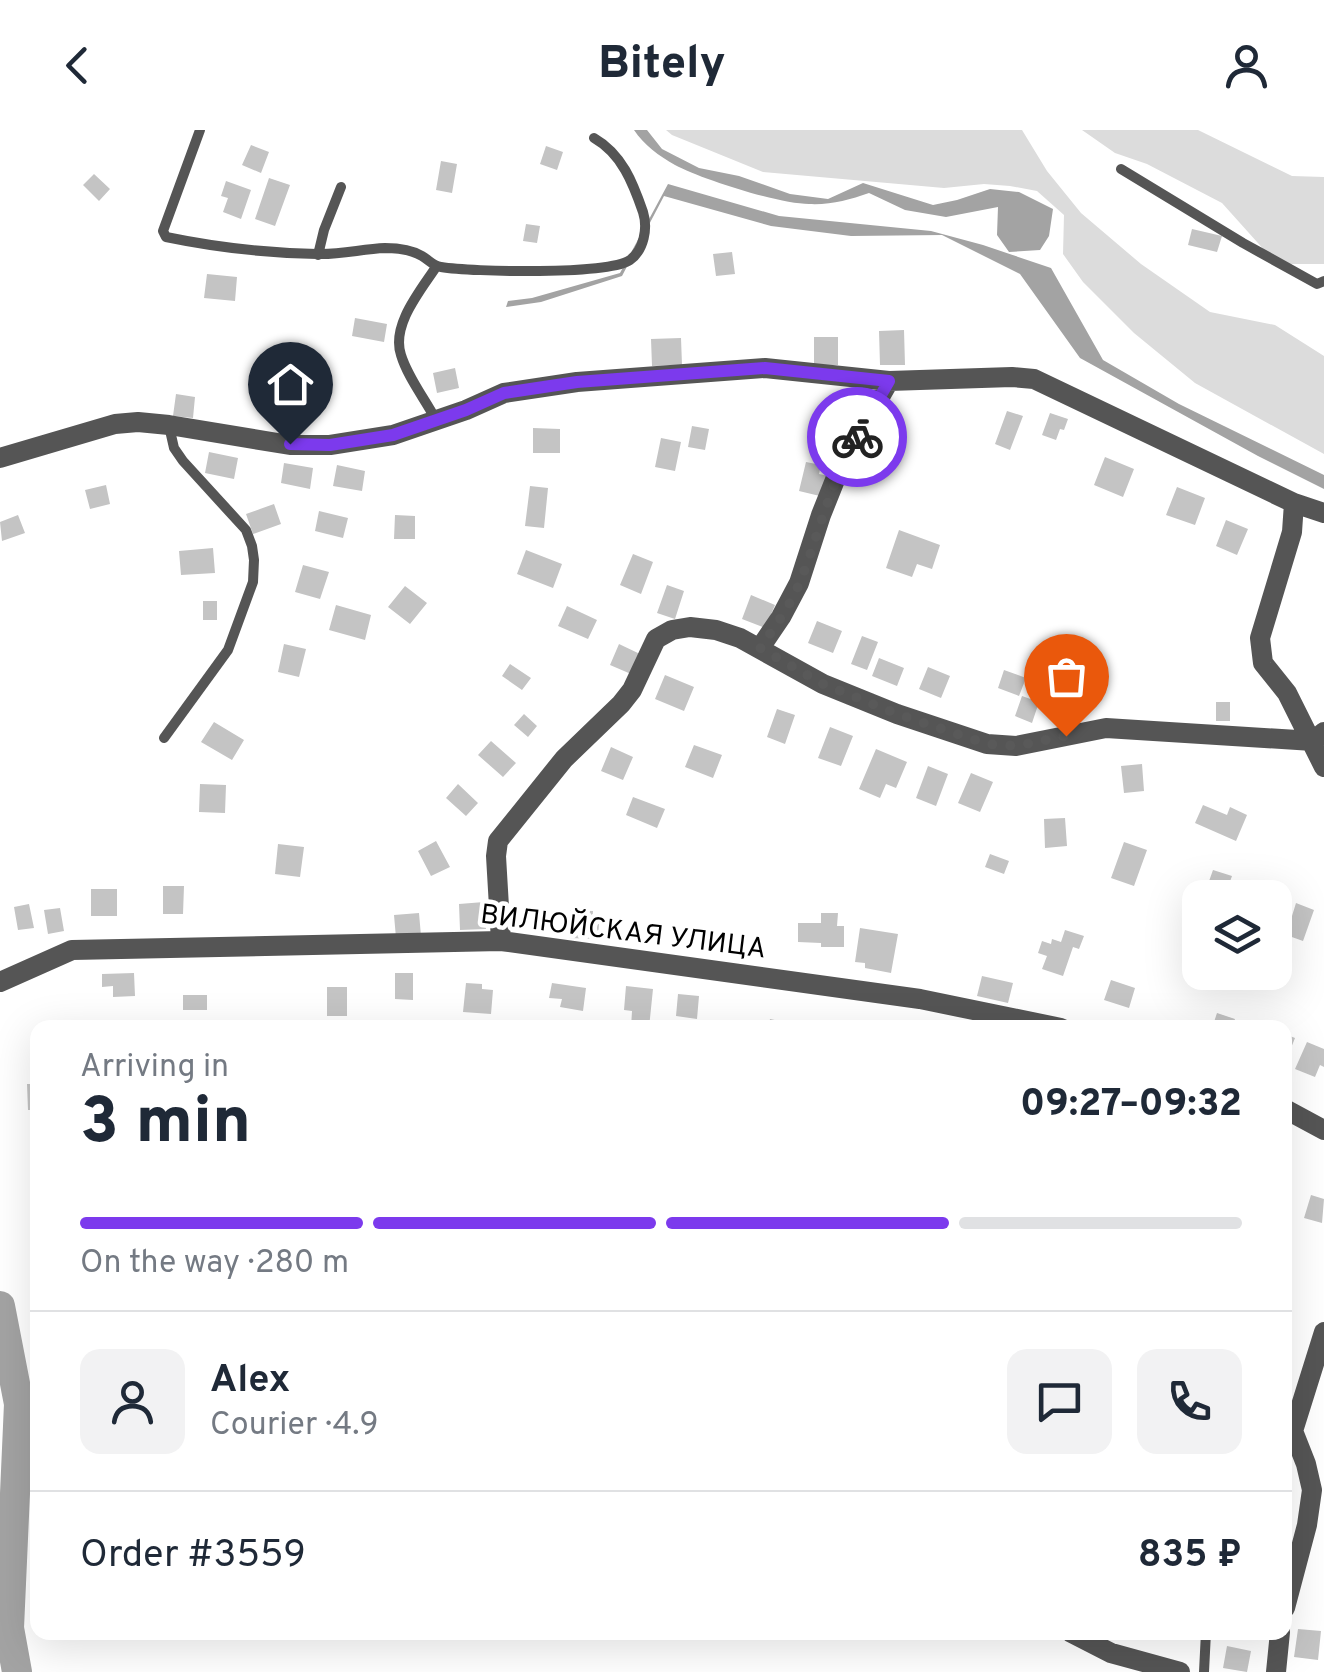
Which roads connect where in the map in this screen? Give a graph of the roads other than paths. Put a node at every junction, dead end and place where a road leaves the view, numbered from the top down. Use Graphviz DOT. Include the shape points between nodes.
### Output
graph roads {
  1 [pos="200,130"];
  2 [pos="594,138"];
  3 [pos="1121,169"];
  4 [pos="341,186"];
  5 [pos="318,254"];
  6 [pos="436,267"];
  7 [pos="1324,281"];
  8 [pos="889,381"];
  9 [pos="436,420"];
  10 [pos="169,424"];
  11 [pos="0,458"];
  12 [pos="1294,503"];
  13 [pos="1324,513"];
  14 [pos="760,648"];
  15 [pos="1319,736"];
  16 [pos="164,738"];
  17 [pos="1324,767"];
  18 [pos="501,941"];
  19 [pos="0,982"];
  20 [pos="1022,1020"];
  21 [pos="1292,1113"];
  22 [pos="1324,1130"];
  23 [pos="1324,1332"];
  24 [pos="1292,1582"];
  25 [pos="1085,1640"];
  26 [pos="1206,1640"];
  27 [pos="1279,1640"];
  28 [pos="1180,1672"];
  29 [pos="1204,1672"];
  30 [pos="1276,1672"];
  1 -- 5 [label="lane" via="166,236"];
  2 -- 6 [label="lane" via="619,160 646,220 640,250 628,263 556,272"];
  3 -- 7 [label="lane" via="1242,243 1317,284"];
  4 -- 5 [label="lane"];
  5 -- 6 [label="lane" via="386,248 412,251"];
  6 -- 9 [label="lane" via="413,303 399,345"];
  8 -- 9 [label="street" via="765,368 577,382 504,393"];
  8 -- 12 [label="street" via="1034,379"];
  8 -- 14 [label="street" via="841,464 799,583"];
  9 -- 10 [label="street" via="393,435 313,446"];
  10 -- 11 [label="street" via="115,424"];
  10 -- 16 [label="lane" via="182,461 246,530 254,560 253,582 228,650"];
  12 -- 13 [label="street"];
  12 -- 15 [label="street" via="1292,532 1260,638 1264,663"];
  14 -- 15 [label="street" via="842,691 987,744 1016,746 1106,728"];
  14 -- 18 [label="street" via="690,627 656,639 632,690 564,759 498,841"];
  15 -- 17 [label="street"];
  18 -- 19 [label="street, ВИЛЮЙСКАЯ УЛИЦА" via="72,950"];
  18 -- 20 [label="street, ВИЛЮЙСКАЯ УЛИЦА" via="920,999"];
  21 -- 22 [label="street"];
  23 -- 24 [label="street" via="1293,1431 1312,1490"];
  25 -- 28 [label="street"];
  26 -- 29 [label="lane"];
  27 -- 30 [label="street"];
}
